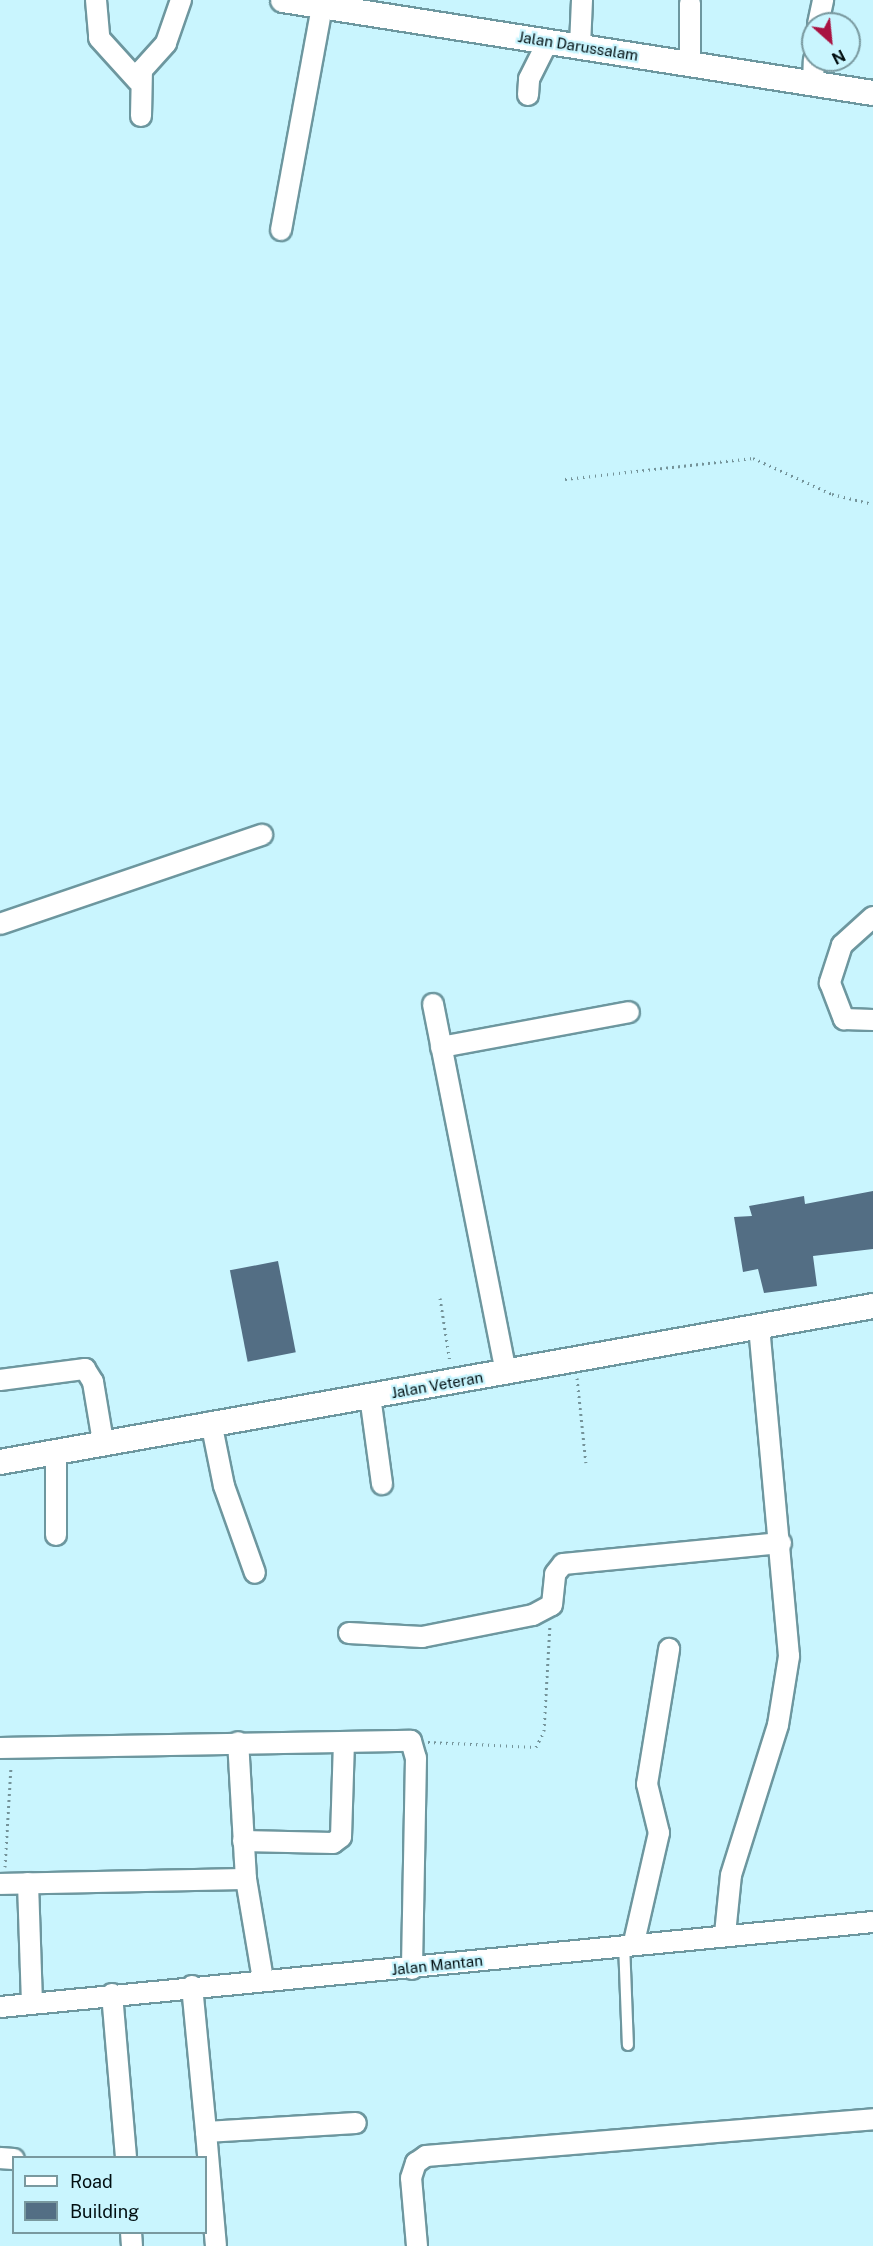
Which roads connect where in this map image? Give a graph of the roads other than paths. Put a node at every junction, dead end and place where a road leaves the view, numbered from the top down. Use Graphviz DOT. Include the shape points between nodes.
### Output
graph roads {
  1 [pos="96,0"];
  2 [pos="181,0"];
  3 [pos="283,0"];
  4 [pos="582,0"];
  5 [pos="690,3"];
  6 [pos="322,6"];
  7 [pos="548,41"];
  8 [pos="580,46"];
  9 [pos="690,64"];
  10 [pos="814,72"];
  11 [pos="138,81"];
  12 [pos="813,84"];
  13 [pos="873,93"];
  14 [pos="528,95"];
  15 [pos="141,116"];
  16 [pos="281,230"];
  17 [pos="262,835"];
  18 [pos="873,916"];
  19 [pos="0,924"];
  20 [pos="433,1004"];
  21 [pos="629,1012"];
  22 [pos="873,1020"];
  23 [pos="441,1047"];
  24 [pos="873,1306"];
  25 [pos="759,1327"];
  26 [pos="506,1374"];
  27 [pos="0,1380"];
  28 [pos="370,1396"];
  29 [pos="211,1422"];
  30 [pos="103,1442"];
  31 [pos="56,1451"];
  32 [pos="0,1462"];
  33 [pos="382,1484"];
  34 [pos="56,1535"];
  35 [pos="781,1543"];
  36 [pos="255,1573"];
  37 [pos="350,1633"];
  38 [pos="669,1649"];
  39 [pos="238,1742"];
  40 [pos="344,1742"];
  41 [pos="6,1748"];
  42 [pos="243,1841"];
  43 [pos="246,1879"];
  44 [pos="28,1883"];
  45 [pos="2,1884"];
  46 [pos="873,1922"];
  47 [pos="724,1934"];
  48 [pos="629,1943"];
  49 [pos="412,1969"];
  50 [pos="262,1979"];
  51 [pos="192,1986"];
  52 [pos="112,1994"];
  53 [pos="32,2004"];
  54 [pos="0,2007"];
  55 [pos="628,2045"];
  56 [pos="873,2119"];
  57 [pos="356,2123"];
  58 [pos="206,2132"];
  59 [pos="126,2156"];
  60 [pos="216,2246"];
  61 [pos="417,2246"];
  1 -- 11 [label="street" via="99,38"];
  2 -- 11 [label="street" via="166,43"];
  3 -- 6 [label="street, Jalan Darussalam"];
  4 -- 8 [label="street"];
  5 -- 9 [label="street"];
  6 -- 7 [label="street, Jalan Darussalam"];
  6 -- 16 [label="street"];
  7 -- 8 [label="street, Jalan Darussalam"];
  7 -- 14 [label="street" via="529,79"];
  8 -- 9 [label="street, Jalan Darussalam"];
  9 -- 12 [label="street, Jalan Darussalam"];
  10 -- 12 [label="street"];
  11 -- 15 [label="street"];
  12 -- 13 [label="street, Jalan Darussalam"];
  17 -- 19 [label="street"];
  18 -- 22 [label="street" via="842,945 830,983 844,1019"];
  20 -- 23 [label="street"];
  21 -- 23 [label="street"];
  23 -- 26 [label="street"];
  24 -- 25 [label="street, Jalan Veteran"];
  25 -- 26 [label="street, Jalan Veteran"];
  25 -- 35 [label="street"];
  26 -- 28 [label="street, Jalan Veteran"];
  27 -- 30 [label="street" via="85,1369 93,1382"];
  28 -- 29 [label="street, Jalan Veteran"];
  28 -- 33 [label="street"];
  29 -- 30 [label="street, Jalan Veteran"];
  29 -- 36 [label="street" via="224,1486"];
  30 -- 31 [label="street, Jalan Veteran"];
  31 -- 32 [label="street, Jalan Veteran"];
  31 -- 34 [label="street"];
  35 -- 37 [label="street" via="563,1564 555,1574 550,1608 485,1628 422,1637"];
  35 -- 47 [label="street" via="786,1688 730,1875"];
  38 -- 48 [label="street" via="647,1784 659,1833"];
  39 -- 40 [label="street"];
  39 -- 41 [label="street"];
  39 -- 42 [label="street"];
  40 -- 42 [label="street" via="341,1837 333,1843"];
  40 -- 49 [label="street" via="411,1741 416,1758"];
  42 -- 43 [label="street"];
  43 -- 44 [label="street"];
  43 -- 50 [label="street"];
  44 -- 45 [label="street"];
  44 -- 53 [label="street"];
  46 -- 47 [label="street, Jalan Mantan"];
  47 -- 48 [label="street, Jalan Mantan"];
  48 -- 49 [label="street, Jalan Mantan"];
  48 -- 55 [label="lane"];
  49 -- 50 [label="street, Jalan Mantan"];
  50 -- 51 [label="street, Jalan Mantan"];
  51 -- 52 [label="street, Jalan Mantan"];
  51 -- 58 [label="street"];
  52 -- 53 [label="street, Jalan Mantan"];
  52 -- 59 [label="street"];
  53 -- 54 [label="street, Jalan Mantan"];
  56 -- 61 [label="street" via="426,2156 416,2163 411,2178"];
  57 -- 58 [label="street"];
  58 -- 60 [label="street"];
}
